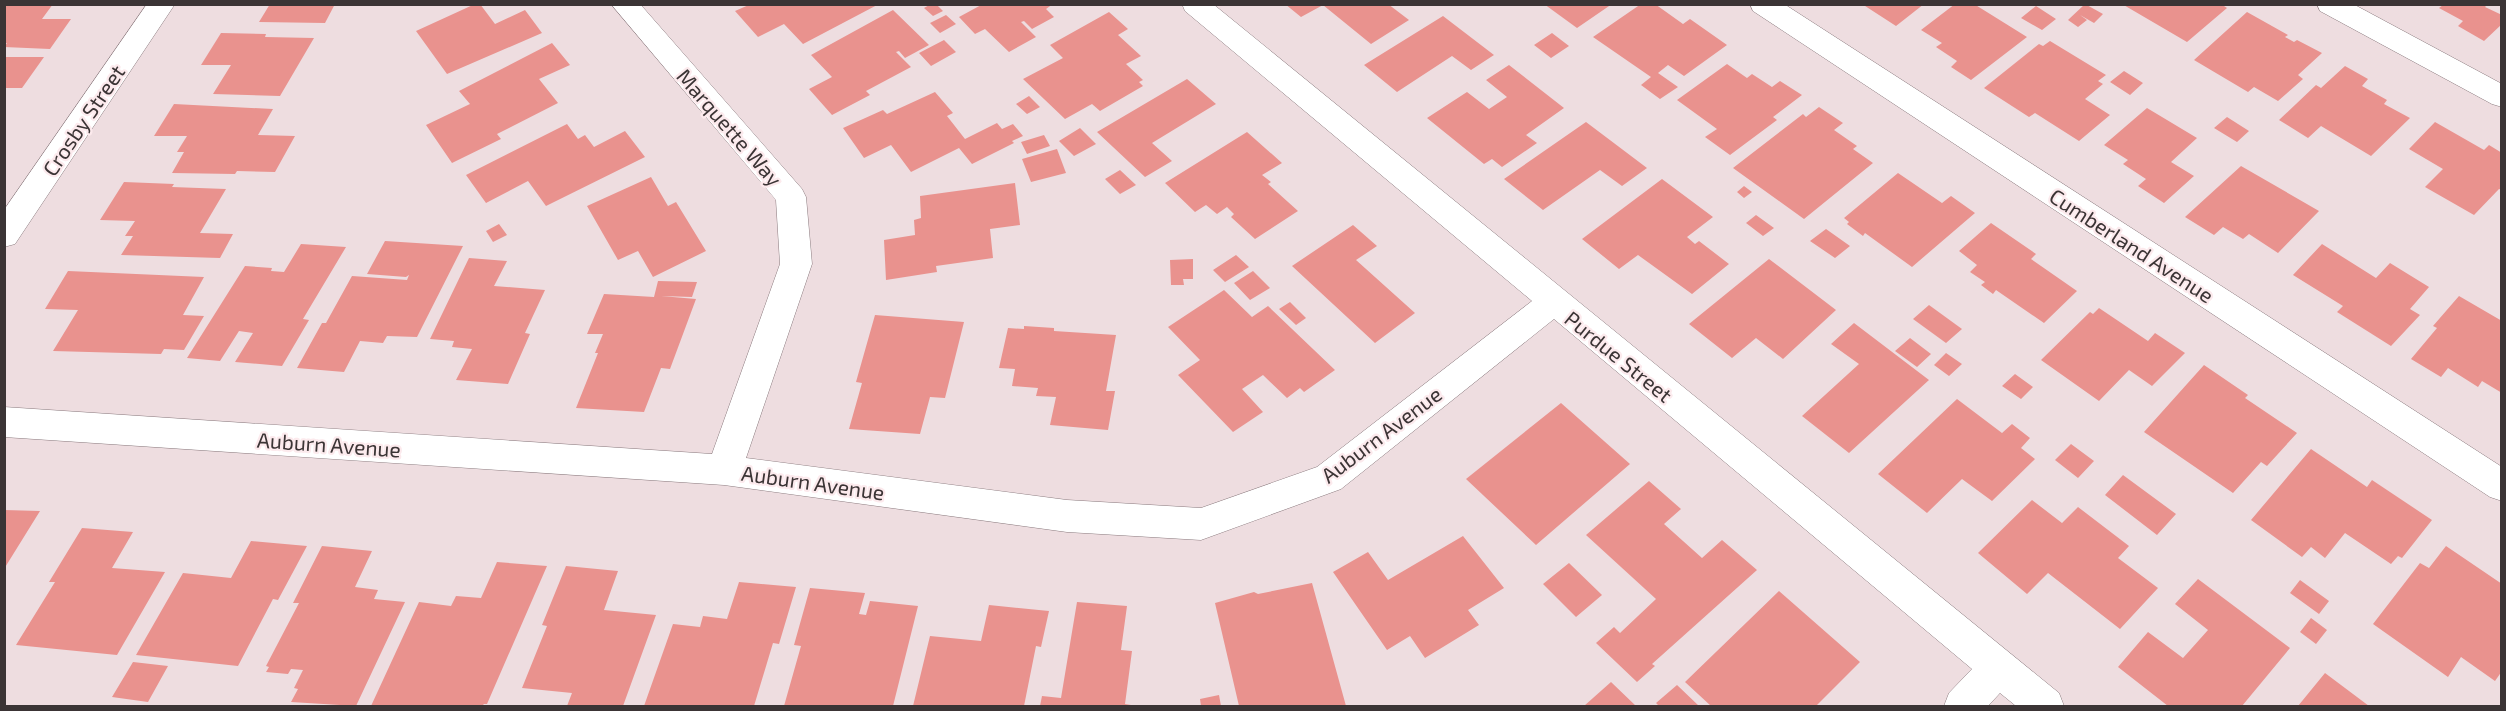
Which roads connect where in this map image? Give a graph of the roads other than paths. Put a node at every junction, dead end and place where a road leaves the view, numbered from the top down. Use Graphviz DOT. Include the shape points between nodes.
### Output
graph roads {
  1 [pos="162,4"];
  2 [pos="624,4"];
  3 [pos="1195,4"];
  4 [pos="1763,4"];
  5 [pos="2330,4"];
  6 [pos="2502,97"];
  7 [pos="4,235"];
  8 [pos="1553,302"];
  9 [pos="4,422"];
  10 [pos="724,470"];
  11 [pos="2502,486"];
  12 [pos="1998,668"];
  13 [pos="1963,706"];
  14 [pos="2045,706"];
  1 -- 7 [label="street, Crosby Street"];
  2 -- 10 [label="street, Marquette Way" via="791,197 796,264"];
  3 -- 8 [label="street, Purdue Street"];
  4 -- 11 [label="street, Cumberland Avenue"];
  5 -- 6 [label="street"];
  8 -- 10 [label="street, Auburn Avenue" via="1329,478 1201,524 1067,516"];
  8 -- 12 [label="street, Purdue Street"];
  9 -- 10 [label="street, Auburn Avenue"];
  12 -- 13 [label="street"];
  12 -- 14 [label="street, Purdue Street"];
}
